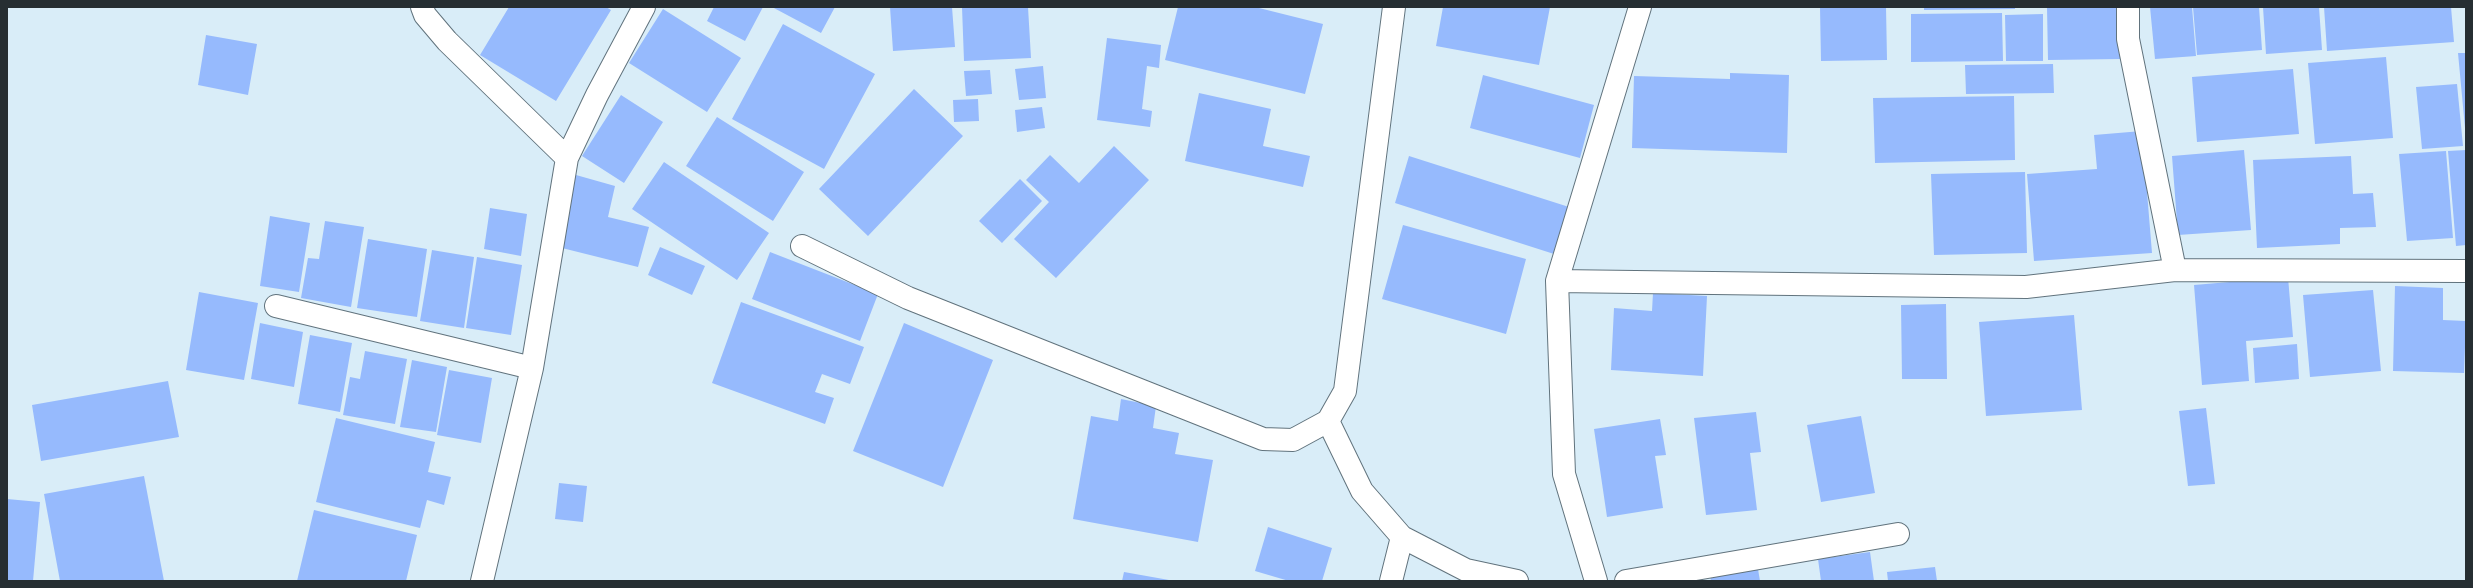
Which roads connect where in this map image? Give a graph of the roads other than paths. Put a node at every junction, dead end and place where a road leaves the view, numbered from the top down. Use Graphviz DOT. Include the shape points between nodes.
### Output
graph roads {
  1 [pos="422,7"];
  2 [pos="644,7"];
  3 [pos="1394,7"];
  4 [pos="1640,7"];
  5 [pos="2128,7"];
  6 [pos="567,158"];
  7 [pos="802,246"];
  8 [pos="2175,270"];
  9 [pos="2466,271"];
  10 [pos="1557,282"];
  11 [pos="276,306"];
  12 [pos="532,368"];
  13 [pos="1328,421"];
  14 [pos="1898,534"];
  15 [pos="1402,537"];
  16 [pos="482,581"];
  17 [pos="1390,581"];
  18 [pos="1517,581"];
  19 [pos="1596,581"];
  20 [pos="1626,581"];
  1 -- 6 [label="street" via="425,15 447,42"];
  2 -- 6 [label="street"];
  3 -- 13 [label="street" via="1345,391"];
  4 -- 10 [label="street"];
  5 -- 8 [label="street" via="2128,39"];
  6 -- 12 [label="street"];
  7 -- 13 [label="street" via="908,298 1263,439 1293,440"];
  8 -- 9 [label="street"];
  8 -- 10 [label="street" via="2026,288"];
  10 -- 19 [label="street" via="1564,474"];
  11 -- 12 [label="street"];
  12 -- 16 [label="street"];
  13 -- 15 [label="street" via="1362,491"];
  14 -- 20 [label="street"];
  15 -- 17 [label="street"];
  15 -- 18 [label="street" via="1466,570"];
}
